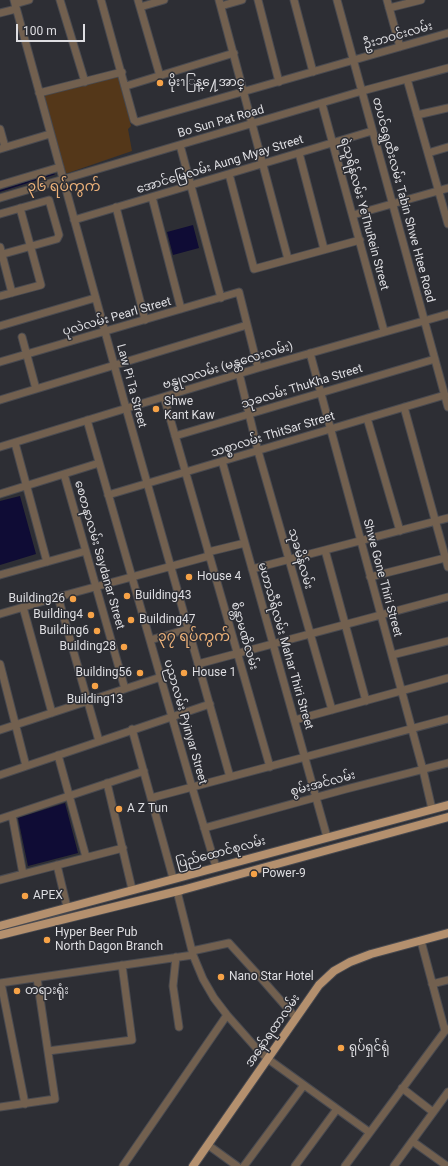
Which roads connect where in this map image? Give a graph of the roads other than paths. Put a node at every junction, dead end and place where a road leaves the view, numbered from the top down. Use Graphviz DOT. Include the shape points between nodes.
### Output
graph roads {
  1 [pos="29,0"];
  2 [pos="60,0"];
  3 [pos="101,0"];
  4 [pos="164,0"];
  5 [pos="242,0"];
  6 [pos="258,0"];
  7 [pos="294,0"];
  8 [pos="337,0"];
  9 [pos="387,0"];
  10 [pos="421,0"];
  11 [pos="139,3"];
  12 [pos="220,3"];
  13 [pos="15,4"];
  14 [pos="389,8"];
  15 [pos="0,13"];
  16 [pos="448,34"];
  17 [pos="400,47"];
  18 [pos="234,53"];
  19 [pos="353,60"];
  20 [pos="448,68"];
  21 [pos="122,72"];
  22 [pos="313,72"];
  23 [pos="160,76"];
  24 [pos="407,79"];
  25 [pos="85,82"];
  26 [pos="279,82"];
  27 [pos="126,86"];
  28 [pos="362,91"];
  29 [pos="244,92"];
  30 [pos="39,93"];
  31 [pos="322,104"];
  32 [pos="448,108"];
  33 [pos="417,116"];
  34 [pos="252,124"];
  35 [pos="0,129"];
  36 [pos="372,131"];
  37 [pos="50,134"];
  38 [pos="334,143"];
  39 [pos="180,145"];
  40 [pos="448,147"];
  41 [pos="2,148"];
  42 [pos="299,153"];
  43 [pos="428,153"];
  44 [pos="263,164"];
  45 [pos="60,167"];
  46 [pos="229,174"];
  47 [pos="63,179"];
  48 [pos="0,185"];
  49 [pos="192,185"];
  50 [pos="448,188"];
  51 [pos="439,191"];
  52 [pos="152,197"];
  53 [pos="0,198"];
  54 [pos="392,203"];
  55 [pos="116,207"];
  56 [pos="20,208"];
  57 [pos="0,214"];
  58 [pos="353,215"];
  59 [pos="74,220"];
  60 [pos="448,224"];
  61 [pos="360,240"];
  62 [pos="30,246"];
  63 [pos="0,247"];
  64 [pos="324,249"];
  65 [pos="1,255"];
  66 [pos="288,259"];
  67 [pos="12,293"];
  68 [pos="0,296"];
  69 [pos="96,298"];
  70 [pos="221,298"];
  71 [pos="181,309"];
  72 [pos="448,314"];
  73 [pos="145,320"];
  74 [pos="425,320"];
  75 [pos="247,325"];
  76 [pos="0,326"];
  77 [pos="384,331"];
  78 [pos="105,332"];
  79 [pos="22,337"];
  80 [pos="310,353"];
  81 [pos="27,354"];
  82 [pos="436,359"];
  83 [pos="0,362"];
  84 [pos="114,366"];
  85 [pos="258,368"];
  86 [pos="239,373"];
  87 [pos="445,386"];
  88 [pos="36,389"];
  89 [pos="321,393"];
  90 [pos="445,395"];
  91 [pos="164,397"];
  92 [pos="0,400"];
  93 [pos="404,407"];
  94 [pos="448,407"];
  95 [pos="126,408"];
  96 [pos="249,414"];
  97 [pos="367,418"];
  98 [pos="87,420"];
  99 [pos="330,429"];
  100 [pos="175,436"];
  101 [pos="15,443"];
  102 [pos="0,447"];
  103 [pos="258,450"];
  104 [pos="222,461"];
  105 [pos="99,463"];
  106 [pos="185,472"];
  107 [pos="64,474"];
  108 [pos="147,484"];
  109 [pos="26,486"];
  110 [pos="0,494"];
  111 [pos="108,495"];
  112 [pos="448,518"];
  113 [pos="436,521"];
  114 [pos="400,531"];
  115 [pos="361,541"];
  116 [pos="245,543"];
  117 [pos="325,550"];
  118 [pos="86,551"];
  119 [pos="209,554"];
  120 [pos="445,558"];
  121 [pos="288,560"];
  122 [pos="48,562"];
  123 [pos="170,566"];
  124 [pos="448,568"];
  125 [pos="252,569"];
  126 [pos="0,575"];
  127 [pos="132,576"];
  128 [pos="370,577"];
  129 [pos="96,586"];
  130 [pos="58,597"];
  131 [pos="448,597"];
  132 [pos="23,607"];
  133 [pos="0,614"];
  134 [pos="381,615"];
  135 [pos="345,625"];
  136 [pos="188,629"];
  137 [pos="310,634"];
  138 [pos="150,640"];
  139 [pos="448,641"];
  140 [pos="273,644"];
  141 [pos="237,654"];
  142 [pos="392,655"];
  143 [pos="0,664"];
  144 [pos="198,664"];
  145 [pos="161,678"];
  146 [pos="448,678"];
  147 [pos="3,689"];
  148 [pos="125,689"];
  149 [pos="401,691"];
  150 [pos="88,701"];
  151 [pos="366,701"];
  152 [pos="210,704"];
  153 [pos="332,710"];
  154 [pos="52,713"];
  155 [pos="172,717"];
  156 [pos="448,719"];
  157 [pos="295,720"];
  158 [pos="15,725"];
  159 [pos="132,729"];
  160 [pos="412,729"];
  161 [pos="0,730"];
  162 [pos="99,741"];
  163 [pos="58,755"];
  164 [pos="305,757"];
  165 [pos="448,764"];
  166 [pos="26,766"];
  167 [pos="270,767"];
  168 [pos="423,770"];
  169 [pos="144,771"];
  170 [pos="0,774"];
  171 [pos="230,777"];
  172 [pos="107,783"];
  173 [pos="192,787"];
  174 [pos="69,796"];
  175 [pos="316,797"];
  176 [pos="151,798"];
  177 [pos="448,805"];
  178 [pos="432,809"];
  179 [pos="422,812"];
  180 [pos="12,815"];
  181 [pos="448,818"];
  182 [pos="0,819"];
  183 [pos="425,824"];
  184 [pos="204,828"];
  185 [pos="327,837"];
  186 [pos="123,848"];
  187 [pos="86,857"];
  188 [pos="228,864"];
  189 [pos="57,865"];
  190 [pos="216,867"];
  191 [pos="23,874"];
  192 [pos="232,876"];
  193 [pos="173,878"];
  194 [pos="0,880"];
  195 [pos="132,889"];
  196 [pos="177,891"];
  197 [pos="67,907"];
  198 [pos="0,926"];
  199 [pos="448,933"];
  200 [pos="0,935"];
  201 [pos="421,940"];
  202 [pos="192,953"];
  203 [pos="176,957"];
  204 [pos="122,965"];
  205 [pos="37,978"];
  206 [pos="448,980"];
  207 [pos="1,983"];
  208 [pos="432,984"];
  209 [pos="227,1015"];
  210 [pos="296,1018"];
  211 [pos="179,1027"];
  212 [pos="446,1030"];
  213 [pos="48,1051"];
  214 [pos="268,1059"];
  215 [pos="304,1085"];
  216 [pos="402,1088"];
  217 [pos="448,1092"];
  218 [pos="25,1104"];
  219 [pos="0,1107"];
  220 [pos="337,1109"];
  221 [pos="433,1112"];
  222 [pos="369,1132"];
  223 [pos="412,1141"];
  224 [pos="208,1145"];
  225 [pos="447,1164"];
  226 [pos="122,1166"];
  227 [pos="193,1166"];
  228 [pos="237,1166"];
  229 [pos="244,1166"];
  230 [pos="295,1166"];
  231 [pos="345,1166"];
  232 [pos="394,1166"];
  1 -- 13 [label="street"];
  2 -- 25 [label="street"];
  3 -- 21 [label="street"];
  4 -- 11 [label="street"];
  5 -- 12 [label="street"];
  6 -- 26 [label="street"];
  7 -- 22 [label="street"];
  8 -- 19 [label="street, တပင်ရွှေထီးလမ်း Tabin Shwe Htee Road"];
  9 -- 14 [label="street"];
  10 -- 14 [label="street"];
  11 -- 23 [label="street"];
  12 -- 18 [label="street"];
  13 -- 15 [label="street"];
  13 -- 30 [label="street, Law Pi Ta Street"];
  14 -- 17 [label="street"];
  16 -- 17 [label="street, ဦးဘဝင်းလမ်း"];
  17 -- 19 [label="street, ဦးဘဝင်းလမ်း"];
  18 -- 23 [label="street"];
  18 -- 29 [label="street"];
  19 -- 22 [label="street, ဦးဘဝင်းလမ်း"];
  19 -- 28 [label="street, တပင်ရွှေထီးလမ်း Tabin Shwe Htee Road"];
  20 -- 24 [label="street, Bo Sun Pat Road"];
  21 -- 25 [label="street"];
  21 -- 27 [label="street"];
  22 -- 26 [label="street, ဦးဘဝင်းလမ်း"];
  23 -- 27 [label="street"];
  24 -- 28 [label="street, Bo Sun Pat Road"];
  24 -- 33 [label="street"];
  25 -- 30 [label="street"];
  26 -- 29 [label="street, ဦးဘဝင်းလမ်း"];
  27 -- 29 [label="street, ဦးဘဝင်းလမ်း" via="134,120 137,122"];
  28 -- 31 [label="street, Bo Sun Pat Road"];
  28 -- 36 [label="street, တပင်ရွှေထီးလမ်း Tabin Shwe Htee Road"];
  29 -- 34 [label="street"];
  30 -- 37 [label="street, Law Pi Ta Street"];
  31 -- 34 [label="street, Bo Sun Pat Road"];
  31 -- 38 [label="street, ရဲသူရိန်လမ်း YeThuRein Street"];
  32 -- 33 [label="street"];
  33 -- 43 [label="street"];
  34 -- 39 [label="street, Bo Sun Pat Road"];
  34 -- 44 [label="street"];
  35 -- 41 [label="street"];
  36 -- 38 [label="street, အောင်မြေလမ်း Aung Myay Street"];
  36 -- 54 [label="street, တပင်ရွှေထီးလမ်း Tabin Shwe Htee Road"];
  37 -- 41 [label="street"];
  37 -- 45 [label="street, Law Pi Ta Street"];
  38 -- 42 [label="street, အောင်မြေလမ်း Aung Myay Street"];
  38 -- 58 [label="street, ရဲသူရိန်လမ်း YeThuRein Street"];
  39 -- 47 [label="street, Bo Sun Pat Road"];
  39 -- 49 [label="street"];
  40 -- 43 [label="street"];
  42 -- 44 [label="street, အောင်မြေလမ်း Aung Myay Street"];
  42 -- 64 [label="street"];
  43 -- 51 [label="street"];
  44 -- 46 [label="street, အောင်မြေလမ်း Aung Myay Street"];
  44 -- 66 [label="street"];
  45 -- 47 [label="street, Law Pi Ta Street"];
  45 -- 48 [label="street"];
  46 -- 49 [label="street, အောင်မြေလမ်း Aung Myay Street"];
  46 -- 66 [label="street" via="254,269"];
  47 -- 53 [label="street, Bo Sun Pat Road"];
  47 -- 59 [label="street, Law Pi Ta Street"];
  49 -- 52 [label="street, အောင်မြေလမ်း Aung Myay Street"];
  49 -- 70 [label="street"];
  50 -- 51 [label="street"];
  51 -- 54 [label="street"];
  51 -- 60 [label="street"];
  52 -- 55 [label="street, အောင်မြေလမ်း Aung Myay Street"];
  52 -- 71 [label="street"];
  54 -- 58 [label="street"];
  54 -- 74 [label="street, တပင်ရွှေထီးလမ်း Tabin Shwe Htee Road"];
  55 -- 59 [label="street, အောင်မြေလမ်း Aung Myay Street"];
  55 -- 73 [label="street"];
  56 -- 57 [label="street"];
  56 -- 62 [label="street"];
  56 -- 62 [label="street" via="50,202 59,238"];
  58 -- 61 [label="street, ရဲသူရိန်လမ်း YeThuRein Street"];
  59 -- 69 [label="street, Law Pi Ta Street"];
  61 -- 64 [label="street"];
  61 -- 77 [label="street, ရဲသူရိန်လမ်း YeThuRein Street"];
  62 -- 65 [label="street"];
  62 -- 67 [label="street" via="41,285"];
  63 -- 65 [label="street"];
  64 -- 66 [label="street"];
  65 -- 67 [label="street"];
  67 -- 68 [label="street"];
  69 -- 76 [label="street"];
  69 -- 78 [label="street, Law Pi Ta Street"];
  70 -- 71 [label="street, ပုလဲလမ်း Pearl Street"];
  70 -- 75 [label="street, ပုလဲလမ်း Pearl Street" via="239,292"];
  71 -- 73 [label="street, ပုလဲလမ်း Pearl Street"];
  72 -- 74 [label="street, ဗန္ဓုလလမ်း (မန္တလေးလမ်း)"];
  73 -- 78 [label="street, ပုလဲလမ်း Pearl Street"];
  74 -- 77 [label="street, ဗန္ဓုလလမ်း (မန္တလေးလမ်း)"];
  74 -- 82 [label="street, တပင်ရွှေထီးလမ်း Tabin Shwe Htee Road"];
  75 -- 84 [label="street"];
  75 -- 85 [label="street"];
  77 -- 80 [label="street, ဗန္ဓုလလမ်း (မန္တလေးလမ်း)"];
  78 -- 81 [label="street, ပုလဲလမ်း Pearl Street"];
  78 -- 84 [label="street, Law Pi Ta Street"];
  79 -- 81 [label="street"];
  80 -- 85 [label="street, ဗန္ဓုလလမ်း (မန္တလေးလမ်း)"];
  80 -- 89 [label="street, Shwe Gone Thiri Street"];
  81 -- 83 [label="street, ပုလဲလမ်း Pearl Street"];
  81 -- 88 [label="street"];
  82 -- 87 [label="street, တပင်ရွှေထီးလမ်း Tabin Shwe Htee Road"];
  82 -- 89 [label="street, သုခလမ်း ThuKha Street"];
  84 -- 88 [label="street"];
  84 -- 95 [label="street, Law Pi Ta Street"];
  85 -- 86 [label="street, ဗန္ဓုလလမ်း (မန္တလေးလမ်း)"];
  86 -- 91 [label="street, ဗန္ဓုလလမ်း (မန္တလေးလမ်း)"];
  86 -- 96 [label="street, သုခမိန်လမ်း"];
  87 -- 90 [label="street, တပင်ရွှေထီးလမ်း Tabin Shwe Htee Road"];
  88 -- 92 [label="street"];
  89 -- 96 [label="street, သုခလမ်း ThuKha Street"];
  89 -- 99 [label="street, Shwe Gone Thiri Street"];
  90 -- 93 [label="street, သစ္စာလမ်း ThitSar Street"];
  90 -- 94 [label="street, တပင်ရွှေထီးလမ်း Tabin Shwe Htee Road"];
  91 -- 95 [label="street, ဗန္ဓုလလမ်း (မန္တလေးလမ်း)"];
  91 -- 100 [label="street, စိန္တာမဏိလမ်း"];
  93 -- 97 [label="street, သစ္စာလမ်း ThitSar Street"];
  93 -- 113 [label="street"];
  95 -- 98 [label="street, ဗန္ဓုလလမ်း (မန္တလေးလမ်း)"];
  95 -- 108 [label="street, Law Pi Ta Street"];
  96 -- 100 [label="street, သုခလမ်း ThuKha Street"];
  96 -- 103 [label="street, သုခမိန်လမ်း"];
  97 -- 99 [label="street, သစ္စာလမ်း ThitSar Street"];
  97 -- 114 [label="street"];
  98 -- 101 [label="street, ဗန္ဓုလလမ်း (မန္တလေးလမ်း)"];
  98 -- 105 [label="street, ပညာလမ်း Pyinyar Street"];
  99 -- 103 [label="street, သစ္စာလမ်း ThitSar Street"];
  99 -- 115 [label="street, Shwe Gone Thiri Street"];
  100 -- 106 [label="street, စိန္တာမဏိလမ်း"];
  101 -- 102 [label="street, ဗန္ဓုလလမ်း (မန္တလေးလမ်း)"];
  101 -- 109 [label="street"];
  103 -- 104 [label="street, သစ္စာလမ်း ThitSar Street"];
  103 -- 121 [label="street, သုခမိန်လမ်း"];
  104 -- 106 [label="street, သစ္စာလမ်း ThitSar Street"];
  104 -- 116 [label="street, မဟာသီရိလမ်း Mahar Thiri Street"];
  105 -- 107 [label="street"];
  105 -- 111 [label="street, ပညာလမ်း Pyinyar Street"];
  106 -- 108 [label="street, သစ္စာလမ်း ThitSar Street"];
  106 -- 119 [label="street, စိန္တာမဏိလမ်း"];
  107 -- 109 [label="street"];
  107 -- 118 [label="street, စေတနာလမ်း Saydanar Street"];
  108 -- 111 [label="street, သစ္စာလမ်း ThitSar Street"];
  108 -- 123 [label="street, Law Pi Ta Street"];
  109 -- 110 [label="street"];
  109 -- 122 [label="street"];
  111 -- 127 [label="street, ပညာလမ်း Pyinyar Street"];
  112 -- 113 [label="street"];
  113 -- 114 [label="street"];
  113 -- 120 [label="street"];
  114 -- 115 [label="street"];
  115 -- 117 [label="street"];
  115 -- 128 [label="street, Shwe Gone Thiri Street"];
  116 -- 119 [label="street"];
  116 -- 125 [label="street, မဟာသီရိလမ်း Mahar Thiri Street"];
  117 -- 121 [label="street"];
  117 -- 135 [label="street"];
  118 -- 122 [label="street"];
  118 -- 129 [label="street, စေတနာလမ်း Saydanar Street"];
  119 -- 123 [label="street"];
  119 -- 141 [label="street, စိန္တာမဏိလမ်း"];
  120 -- 124 [label="street"];
  120 -- 128 [label="street"];
  121 -- 125 [label="street"];
  121 -- 137 [label="street, သုခမိန်လမ်း"];
  122 -- 126 [label="street"];
  123 -- 127 [label="street"];
  123 -- 136 [label="street, Law Pi Ta Street"];
  125 -- 140 [label="street, မဟာသီရိလမ်း Mahar Thiri Street"];
  127 -- 129 [label="street"];
  127 -- 138 [label="street, ပညာလမ်း Pyinyar Street"];
  128 -- 134 [label="street, Shwe Gone Thiri Street"];
  129 -- 130 [label="street"];
  129 -- 148 [label="street, စေတနာလမ်း Saydanar Street"];
  130 -- 132 [label="street"];
  130 -- 150 [label="street"];
  131 -- 134 [label="street"];
  132 -- 133 [label="street"];
  132 -- 154 [label="street"];
  134 -- 135 [label="street"];
  134 -- 142 [label="street, Shwe Gone Thiri Street"];
  135 -- 137 [label="street"];
  135 -- 151 [label="street"];
  136 -- 138 [label="street"];
  136 -- 144 [label="street, Law Pi Ta Street"];
  137 -- 140 [label="street"];
  137 -- 153 [label="street, သုခမိန်လမ်း"];
  138 -- 145 [label="street, ပညာလမ်း Pyinyar Street"];
  139 -- 142 [label="street"];
  140 -- 141 [label="street"];
  140 -- 157 [label="street, မဟာသီရိလမ်း Mahar Thiri Street"];
  141 -- 144 [label="street"];
  141 -- 167 [label="street, စိန္တာမဏိလမ်း"];
  142 -- 149 [label="street, Shwe Gone Thiri Street"];
  143 -- 147 [label="street"];
  144 -- 152 [label="street, Law Pi Ta Street"];
  145 -- 148 [label="street"];
  145 -- 155 [label="street, ပညာလမ်း Pyinyar Street"];
  146 -- 149 [label="street"];
  147 -- 158 [label="street"];
  148 -- 150 [label="street"];
  149 -- 151 [label="street"];
  149 -- 160 [label="street, Shwe Gone Thiri Street"];
  150 -- 154 [label="street"];
  150 -- 162 [label="street"];
  151 -- 153 [label="street"];
  152 -- 155 [label="street"];
  152 -- 171 [label="street, Law Pi Ta Street"];
  153 -- 157 [label="street"];
  154 -- 158 [label="street"];
  155 -- 159 [label="street"];
  155 -- 173 [label="street, ပညာလမ်း Pyinyar Street"];
  156 -- 160 [label="street"];
  157 -- 164 [label="street, မဟာသီရိလမ်း Mahar Thiri Street"];
  158 -- 161 [label="street"];
  158 -- 166 [label="street"];
  159 -- 162 [label="street"];
  159 -- 169 [label="street"];
  160 -- 164 [label="street"];
  160 -- 168 [label="street, Shwe Gone Thiri Street"];
  162 -- 163 [label="street"];
  163 -- 166 [label="street"];
  163 -- 174 [label="street"];
  164 -- 167 [label="street"];
  164 -- 175 [label="street, မဟာသီရိလမ်း Mahar Thiri Street"];
  165 -- 168 [label="street, စွမ်းအင်လမ်း"];
  166 -- 170 [label="street"];
  167 -- 171 [label="street"];
  168 -- 175 [label="street, စွမ်းအင်လမ်း"];
  168 -- 178 [label="street, Shwe Gone Thiri Street"];
  169 -- 172 [label="street"];
  169 -- 176 [label="street"];
  171 -- 173 [label="street"];
  172 -- 174 [label="street"];
  172 -- 186 [label="street"];
  173 -- 176 [label="street"];
  173 -- 184 [label="street, ပညာလမ်း Pyinyar Street"];
  174 -- 180 [label="street"];
  174 -- 187 [label="street"];
  175 -- 184 [label="street, စွမ်းအင်လမ်း"];
  175 -- 185 [label="street, မဟာသီရိလမ်း Mahar Thiri Street"];
  176 -- 193 [label="street"];
  177 -- 178 [label="main road, ပြည်ထောင်စုလမ်း"];
  178 -- 179 [label="main road, ပြည်ထောင်စုလမ်း"];
  179 -- 183 [label="street"];
  179 -- 185 [label="main road, ပြည်ထောင်စုလမ်း"];
  180 -- 182 [label="street"];
  180 -- 191 [label="street"];
  181 -- 183 [label="main road, ပြည်ထောင်စုလမ်း"];
  183 -- 192 [label="main road, ပြည်ထောင်စုလမ်း"];
  184 -- 190 [label="street, ပညာလမ်း Pyinyar Street"];
  185 -- 188 [label="main road, ပြည်ထောင်စုလမ်း"];
  186 -- 187 [label="street"];
  186 -- 195 [label="street"];
  187 -- 189 [label="street"];
  188 -- 190 [label="main road, ပြည်ထောင်စုလမ်း"];
  188 -- 192 [label="main road"];
  189 -- 191 [label="street"];
  189 -- 197 [label="street"];
  190 -- 193 [label="main road, ပြည်ထောင်စုလမ်း"];
  191 -- 194 [label="street"];
  192 -- 196 [label="main road, ပြည်ထောင်စုလမ်း"];
  193 -- 195 [label="main road, ပြည်ထောင်စုလမ်း"];
  195 -- 197 [label="main road, ပြည်ထောင်စုလမ်း"];
  196 -- 200 [label="main road, ပြည်ထောင်စုလမ်း"];
  196 -- 202 [label="street"];
  197 -- 198 [label="main road, ပြည်ထောင်စုလမ်း"];
  199 -- 201 [label="main road, အနော်ရထာလမ်း"];
  201 -- 208 [label="street"];
  201 -- 210 [label="main road, အနော်ရထာလမ်း" via="372,954 334,971 319,984"];
  202 -- 203 [label="street"];
  202 -- 209 [label="street" via="203,979"];
  202 -- 210 [label="street" via="229,943"];
  203 -- 204 [label="street"];
  203 -- 211 [label="street" via="172,986"];
  204 -- 205 [label="street"];
  204 -- 213 [label="street" via="132,1040"];
  205 -- 207 [label="street"];
  205 -- 213 [label="street"];
  206 -- 208 [label="street"];
  207 -- 218 [label="street"];
  208 -- 212 [label="street"];
  209 -- 214 [label="street"];
  209 -- 226 [label="street"];
  210 -- 214 [label="main road, အနော်ရထာလမ်း"];
  212 -- 216 [label="street"];
  213 -- 218 [label="street" via="55,1099"];
  214 -- 215 [label="street"];
  214 -- 224 [label="main road, အနော်ရထာလမ်း"];
  215 -- 220 [label="street"];
  215 -- 229 [label="street"];
  216 -- 221 [label="street"];
  216 -- 222 [label="street"];
  217 -- 221 [label="street"];
  218 -- 219 [label="street"];
  220 -- 222 [label="street"];
  220 -- 230 [label="street"];
  221 -- 223 [label="street"];
  222 -- 231 [label="street"];
  223 -- 225 [label="street"];
  223 -- 232 [label="street"];
  224 -- 227 [label="main road, အနော်ရထာလမ်း"];
  224 -- 228 [label="street"];
}
